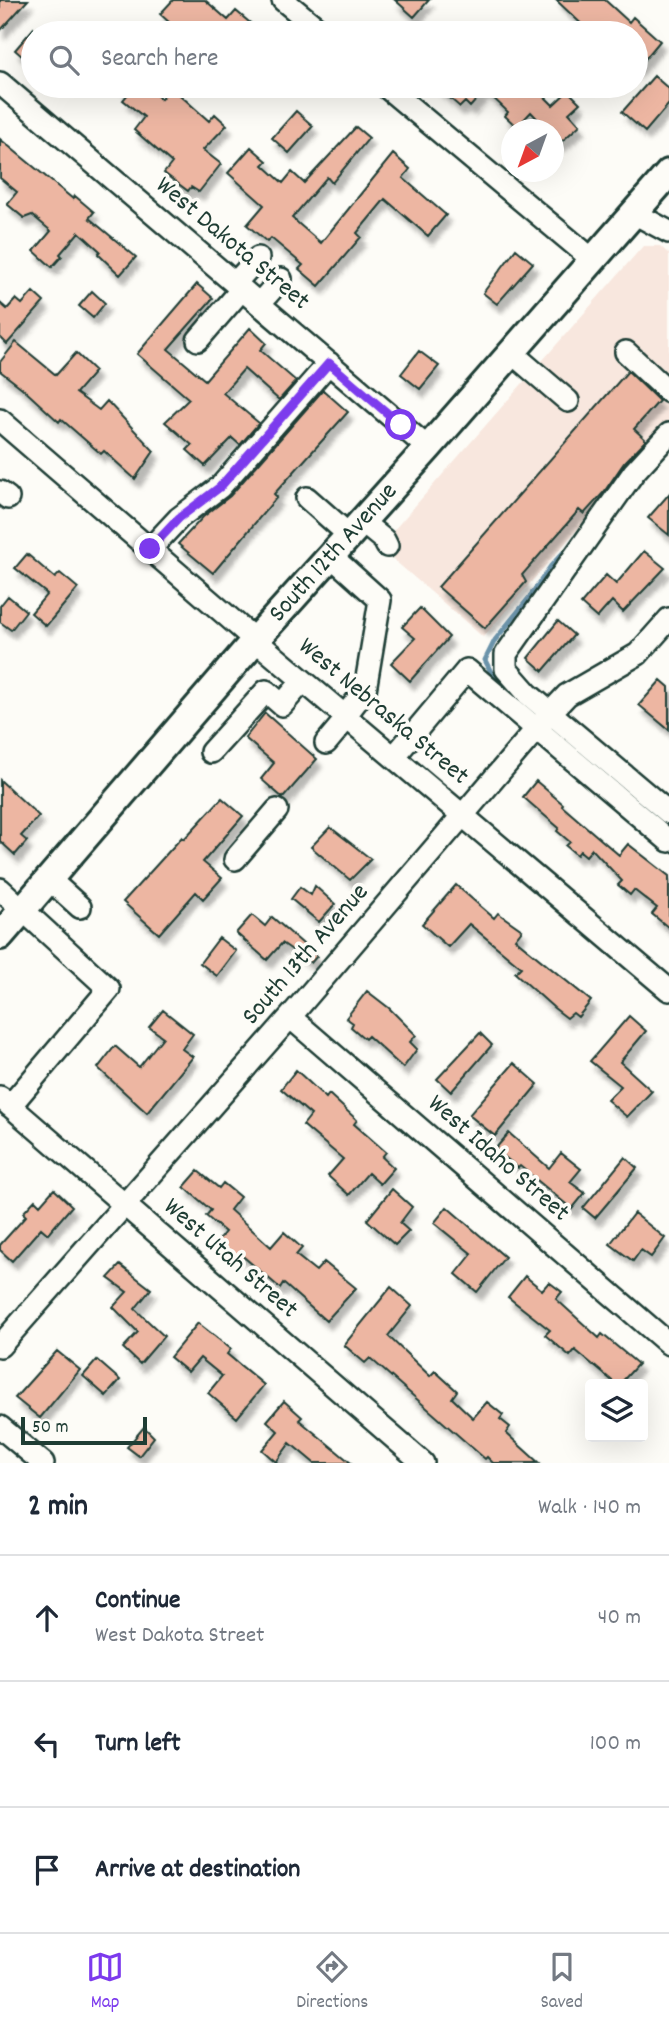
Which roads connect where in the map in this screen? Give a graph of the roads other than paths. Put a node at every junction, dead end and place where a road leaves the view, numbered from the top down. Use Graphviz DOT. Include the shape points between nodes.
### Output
graph roads {
  1 [pos="283,0"];
  2 [pos="308,21"];
  3 [pos="0,83"];
  4 [pos="399,98"];
  5 [pos="669,173"];
  6 [pos="634,213"];
  7 [pos="669,232"];
  8 [pos="258,258"];
  9 [pos="593,260"];
  10 [pos="281,279"];
  11 [pos="238,286"];
  12 [pos="260,304"];
  13 [pos="198,340"];
  14 [pos="626,352"];
  15 [pos="512,353"];
  16 [pos="329,363"];
  17 [pos="669,392"];
  18 [pos="568,401"];
  19 [pos="0,419"];
  20 [pos="669,434"];
  21 [pos="428,448"];
  22 [pos="307,498"];
  23 [pos="356,529"];
  24 [pos="387,545"];
  25 [pos="150,549"];
  26 [pos="331,556"];
  27 [pos="669,619"];
  28 [pos="255,640"];
  29 [pos="303,681"];
  30 [pos="551,712"];
  31 [pos="346,717"];
  32 [pos="537,729"];
  33 [pos="326,743"];
  34 [pos="211,752"];
  35 [pos="394,757"];
  36 [pos="665,802"];
  37 [pos="277,810"];
  38 [pos="463,816"];
  39 [pos="669,841"];
  40 [pos="234,859"];
  41 [pos="49,879"];
  42 [pos="0,889"];
  43 [pos="80,907"];
  44 [pos="23,908"];
  45 [pos="0,936"];
  46 [pos="669,990"];
  47 [pos="290,1017"];
  48 [pos="5,1102"];
  49 [pos="124,1205"];
  50 [pos="669,1344"];
  51 [pos="0,1346"];
  52 [pos="0,1427"];
  53 [pos="43,1463"];
  54 [pos="423,1463"];
  1 -- 2 [label="street"];
  3 -- 11 [label="street, West Dakota Street"];
  4 -- 9 [label="street"];
  5 -- 6 [label="main road, South 12th Avenue"];
  6 -- 7 [label="street"];
  6 -- 9 [label="main road, South 12th Avenue"];
  8 -- 11 [label="street"];
  9 -- 15 [label="main road, South 12th Avenue"];
  10 -- 12 [label="street"];
  11 -- 12 [label="street, West Dakota Street"];
  11 -- 13 [label="street"];
  12 -- 16 [label="street, West Dakota Street"];
  14 -- 17 [label="street"];
  15 -- 18 [label="street"];
  15 -- 21 [label="main road, South 12th Avenue"];
  16 -- 21 [label="street, West Dakota Street"];
  16 -- 25 [label="street" via="220,487 179,518"];
  19 -- 25 [label="street, West Nebraska Street"];
  20 -- 30 [label="street" via="634,472 506,654 506,669"];
  21 -- 23 [label="main road, South 12th Avenue"];
  22 -- 23 [label="street"];
  23 -- 24 [label="street"];
  23 -- 26 [label="main road, South 12th Avenue"];
  25 -- 28 [label="street, West Nebraska Street"];
  26 -- 28 [label="main road, South 12th Avenue"];
  26 -- 31 [label="street" via="380,600 365,690"];
  27 -- 30 [label="street, South 13th Avenue" via="638,654 567,695"];
  28 -- 29 [label="street, West Nebraska Street"];
  28 -- 41 [label="main road, South 12th Avenue"];
  29 -- 31 [label="street, West Nebraska Street"];
  29 -- 34 [label="street" via="282,705 266,691"];
  30 -- 32 [label="street, South 13th Avenue"];
  30 -- 36 [label="street"];
  31 -- 33 [label="street"];
  31 -- 35 [label="street, West Nebraska Street"];
  32 -- 35 [label="street" via="467,670"];
  32 -- 38 [label="street, South 13th Avenue"];
  32 -- 39 [label="street"];
  35 -- 38 [label="street, West Nebraska Street"];
  37 -- 40 [label="street"];
  38 -- 46 [label="street, West Nebraska Street"];
  38 -- 47 [label="street, South 13th Avenue"];
  41 -- 43 [label="street"];
  41 -- 44 [label="main road, South 12th Avenue"];
  42 -- 44 [label="street"];
  44 -- 45 [label="main road, South 12th Avenue"];
  44 -- 48 [label="street" via="109,989"];
  47 -- 49 [label="street, South 13th Avenue"];
  47 -- 50 [label="street, West Idaho Street"];
  48 -- 49 [label="street, West Utah Street"];
  49 -- 51 [label="street, South 13th Avenue"];
  49 -- 54 [label="street, West Utah Street"];
  52 -- 53 [label="street"];
}
